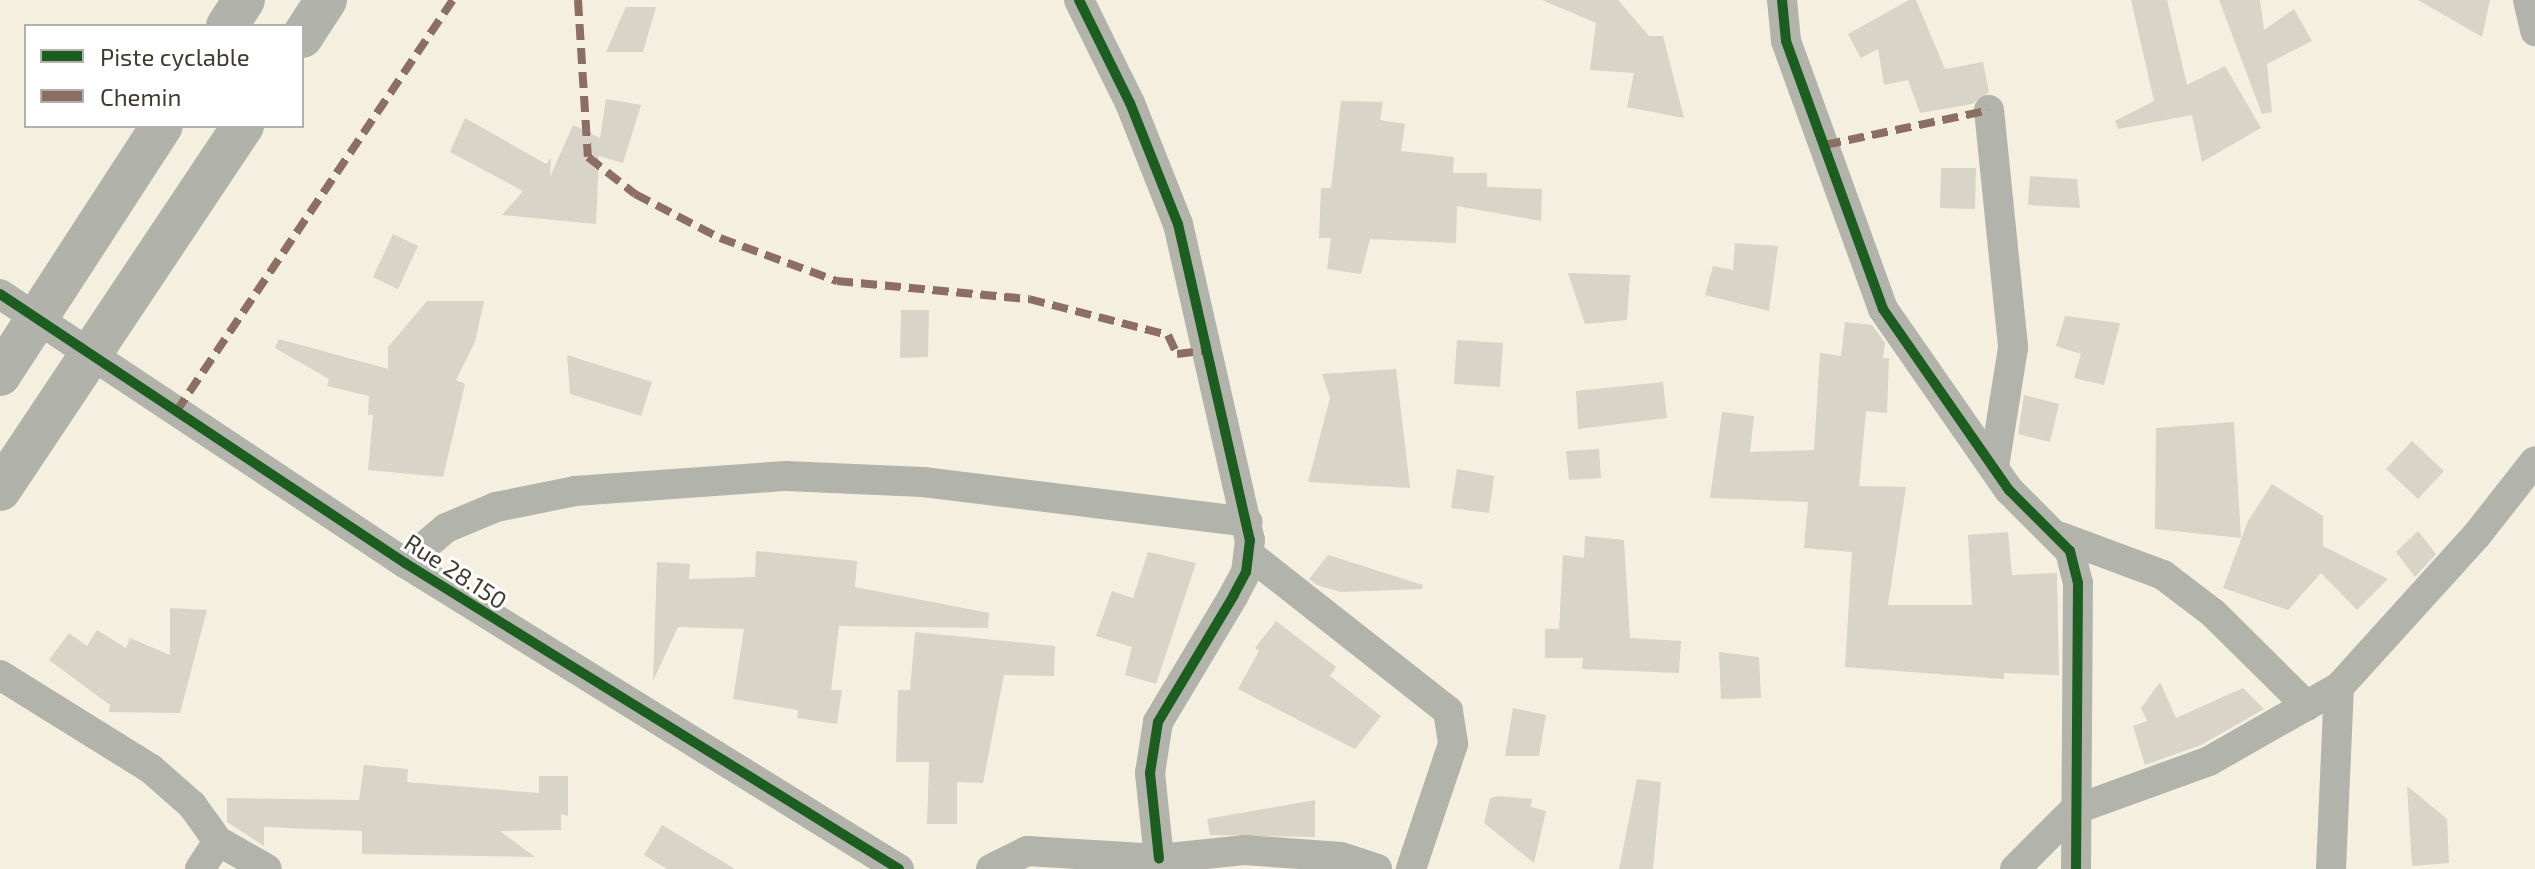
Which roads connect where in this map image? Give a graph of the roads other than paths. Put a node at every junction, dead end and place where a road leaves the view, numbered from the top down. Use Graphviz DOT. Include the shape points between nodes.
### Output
graph roads {
  1 [pos="244,0"];
  2 [pos="326,0"];
  3 [pos="1079,0"];
  4 [pos="1782,0"];
  5 [pos="2528,0"];
  6 [pos="228,24"];
  7 [pos="2535,31"];
  8 [pos="304,34"];
  9 [pos="1989,110"];
  10 [pos="161,128"];
  11 [pos="242,128"];
  12 [pos="0,294"];
  13 [pos="37,318"];
  14 [pos="92,353"];
  15 [pos="0,375"];
  16 [pos="2535,461"];
  17 [pos="1994,467"];
  18 [pos="0,490"];
  19 [pos="1248,522"];
  20 [pos="2061,537"];
  21 [pos="1250,555"];
  22 [pos="405,563"];
  23 [pos="0,675"];
  24 [pos="2339,687"];
  25 [pos="2307,706"];
  26 [pos="2074,810"];
  27 [pos="218,841"];
  28 [pos="1159,859"];
  29 [pos="200,869"];
  30 [pos="267,869"];
  31 [pos="899,869"];
  32 [pos="991,869"];
  33 [pos="1377,869"];
  34 [pos="1411,869"];
  35 [pos="2015,869"];
  36 [pos="2076,869"];
  37 [pos="2331,869"];
  1 -- 6 [label="main road"];
  2 -- 8 [label="main road"];
  3 -- 19 [label="street" via="1130,103 1178,224"];
  4 -- 17 [label="street" via="1786,41 1883,309"];
  5 -- 7 [label="street"];
  9 -- 17 [label="street" via="2013,348"];
  10 -- 13 [label="main road"];
  11 -- 14 [label="main road"];
  12 -- 13 [label="street, Rue 28.150"];
  13 -- 14 [label="street, Rue 28.150"];
  13 -- 15 [label="main road"];
  14 -- 18 [label="main road"];
  14 -- 22 [label="street, Rue 28.150"];
  16 -- 24 [label="street" via="2476,536"];
  17 -- 20 [label="street" via="2009,490"];
  19 -- 21 [label="street"];
  19 -- 22 [label="street" via="923,482 786,476 575,491 496,507 446,528"];
  20 -- 25 [label="street" via="2163,575 2213,613"];
  20 -- 26 [label="street" via="2078,583"];
  21 -- 28 [label="street" via="1234,595 1158,722 1150,773"];
  21 -- 34 [label="street" via="1448,711 1453,744"];
  22 -- 31 [label="street, Rue 28.150"];
  23 -- 27 [label="street" via="151,769 192,805"];
  24 -- 25 [label="street"];
  24 -- 37 [label="street"];
  25 -- 26 [label="street" via="2209,761"];
  26 -- 35 [label="street"];
  26 -- 36 [label="street"];
  27 -- 29 [label="street"];
  27 -- 30 [label="street"];
  28 -- 32 [label="street" via="1027,851"];
  28 -- 33 [label="street" via="1244,850 1341,857"];
}
